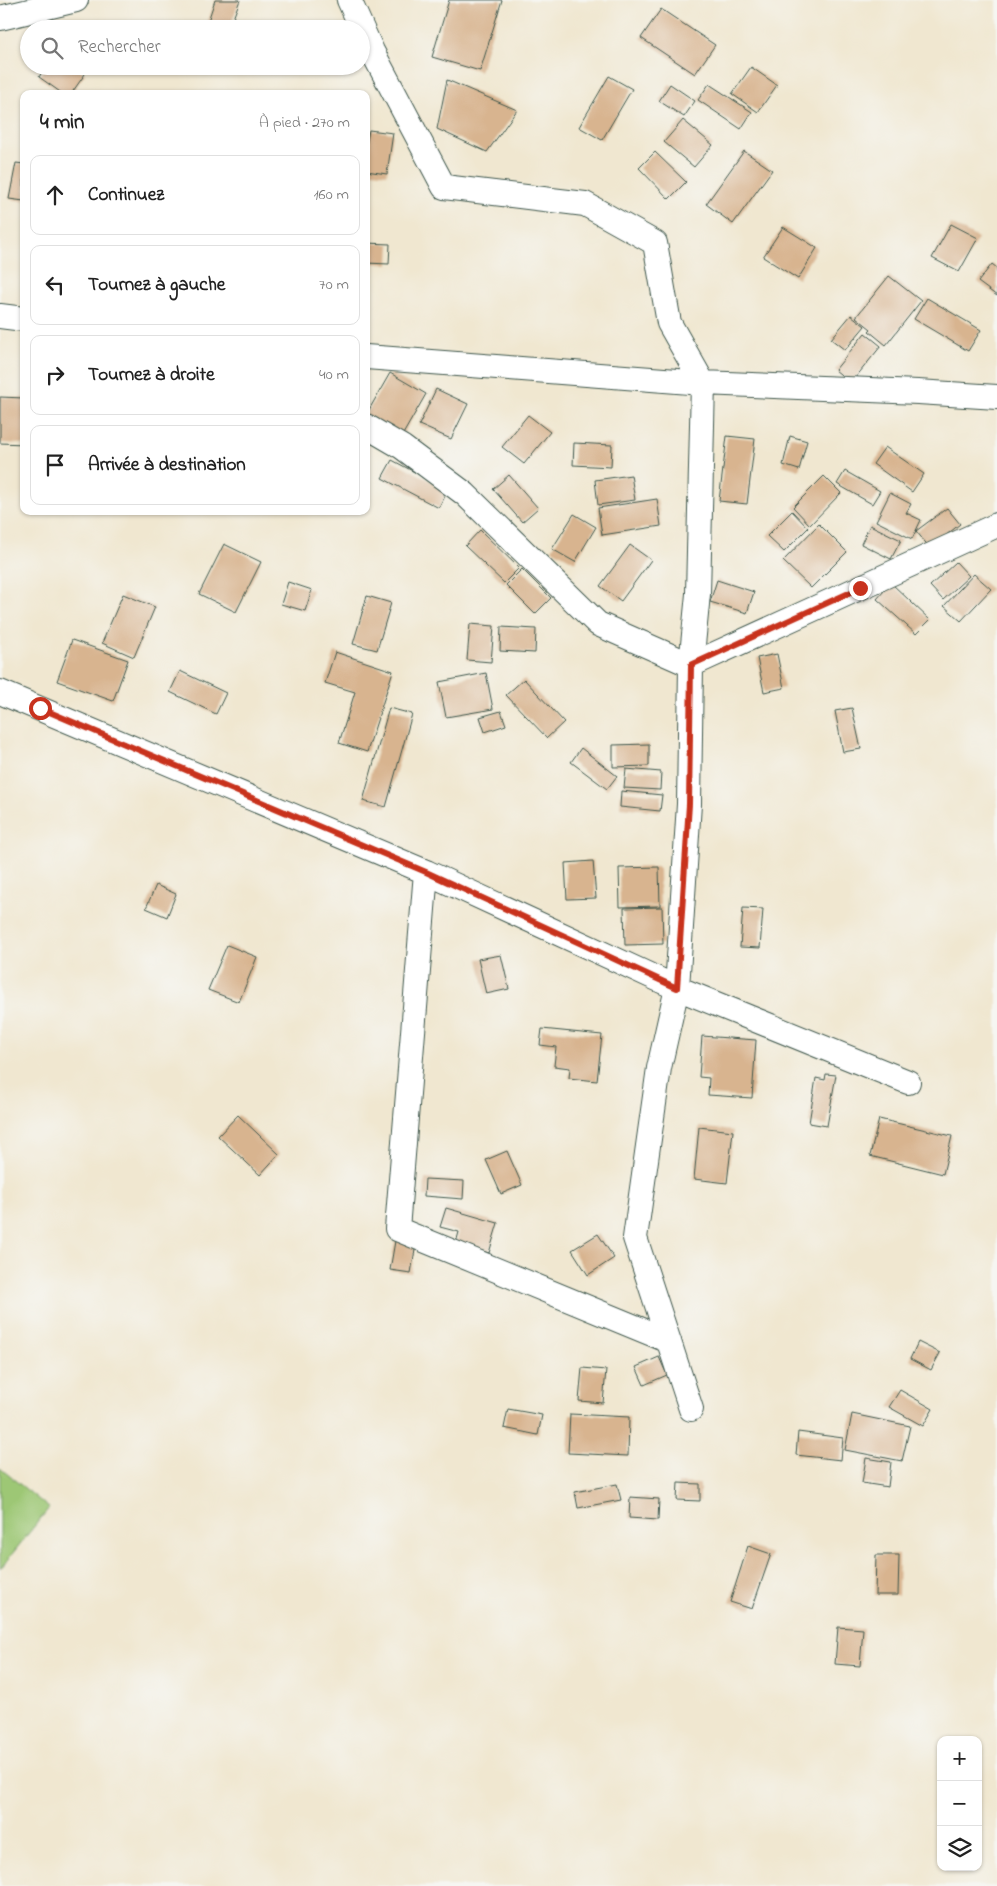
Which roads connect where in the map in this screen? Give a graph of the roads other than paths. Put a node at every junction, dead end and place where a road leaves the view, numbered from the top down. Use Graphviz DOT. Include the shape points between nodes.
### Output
graph roads {
  1 [pos="76,0"];
  2 [pos="349,0"];
  3 [pos="0,18"];
  4 [pos="358,20"];
  5 [pos="370,44"];
  6 [pos="0,316"];
  7 [pos="20,318"];
  8 [pos="370,357"];
  9 [pos="703,383"];
  10 [pos="997,397"];
  11 [pos="370,428"];
  12 [pos="997,525"];
  13 [pos="691,665"];
  14 [pos="0,692"];
  15 [pos="426,872"];
  16 [pos="677,988"];
  17 [pos="908,1082"];
  18 [pos="669,1341"];
  19 [pos="691,1409"];
  1 -- 3 [label="street"];
  2 -- 4 [label="street"];
  5 -- 9 [label="street" via="444,187 585,204 655,244 669,323"];
  6 -- 7 [label="street"];
  8 -- 9 [label="street"];
  9 -- 10 [label="street"];
  9 -- 13 [label="street" via="698,594"];
  11 -- 13 [label="street" via="402,447 465,494 598,624"];
  12 -- 13 [label="street"];
  13 -- 16 [label="street" via="689,804"];
  14 -- 15 [label="street"];
  15 -- 16 [label="street"];
  15 -- 18 [label="street" via="397,1229"];
  16 -- 17 [label="street"];
  16 -- 18 [label="street" via="659,1068 635,1238"];
  18 -- 19 [label="street"];
}
